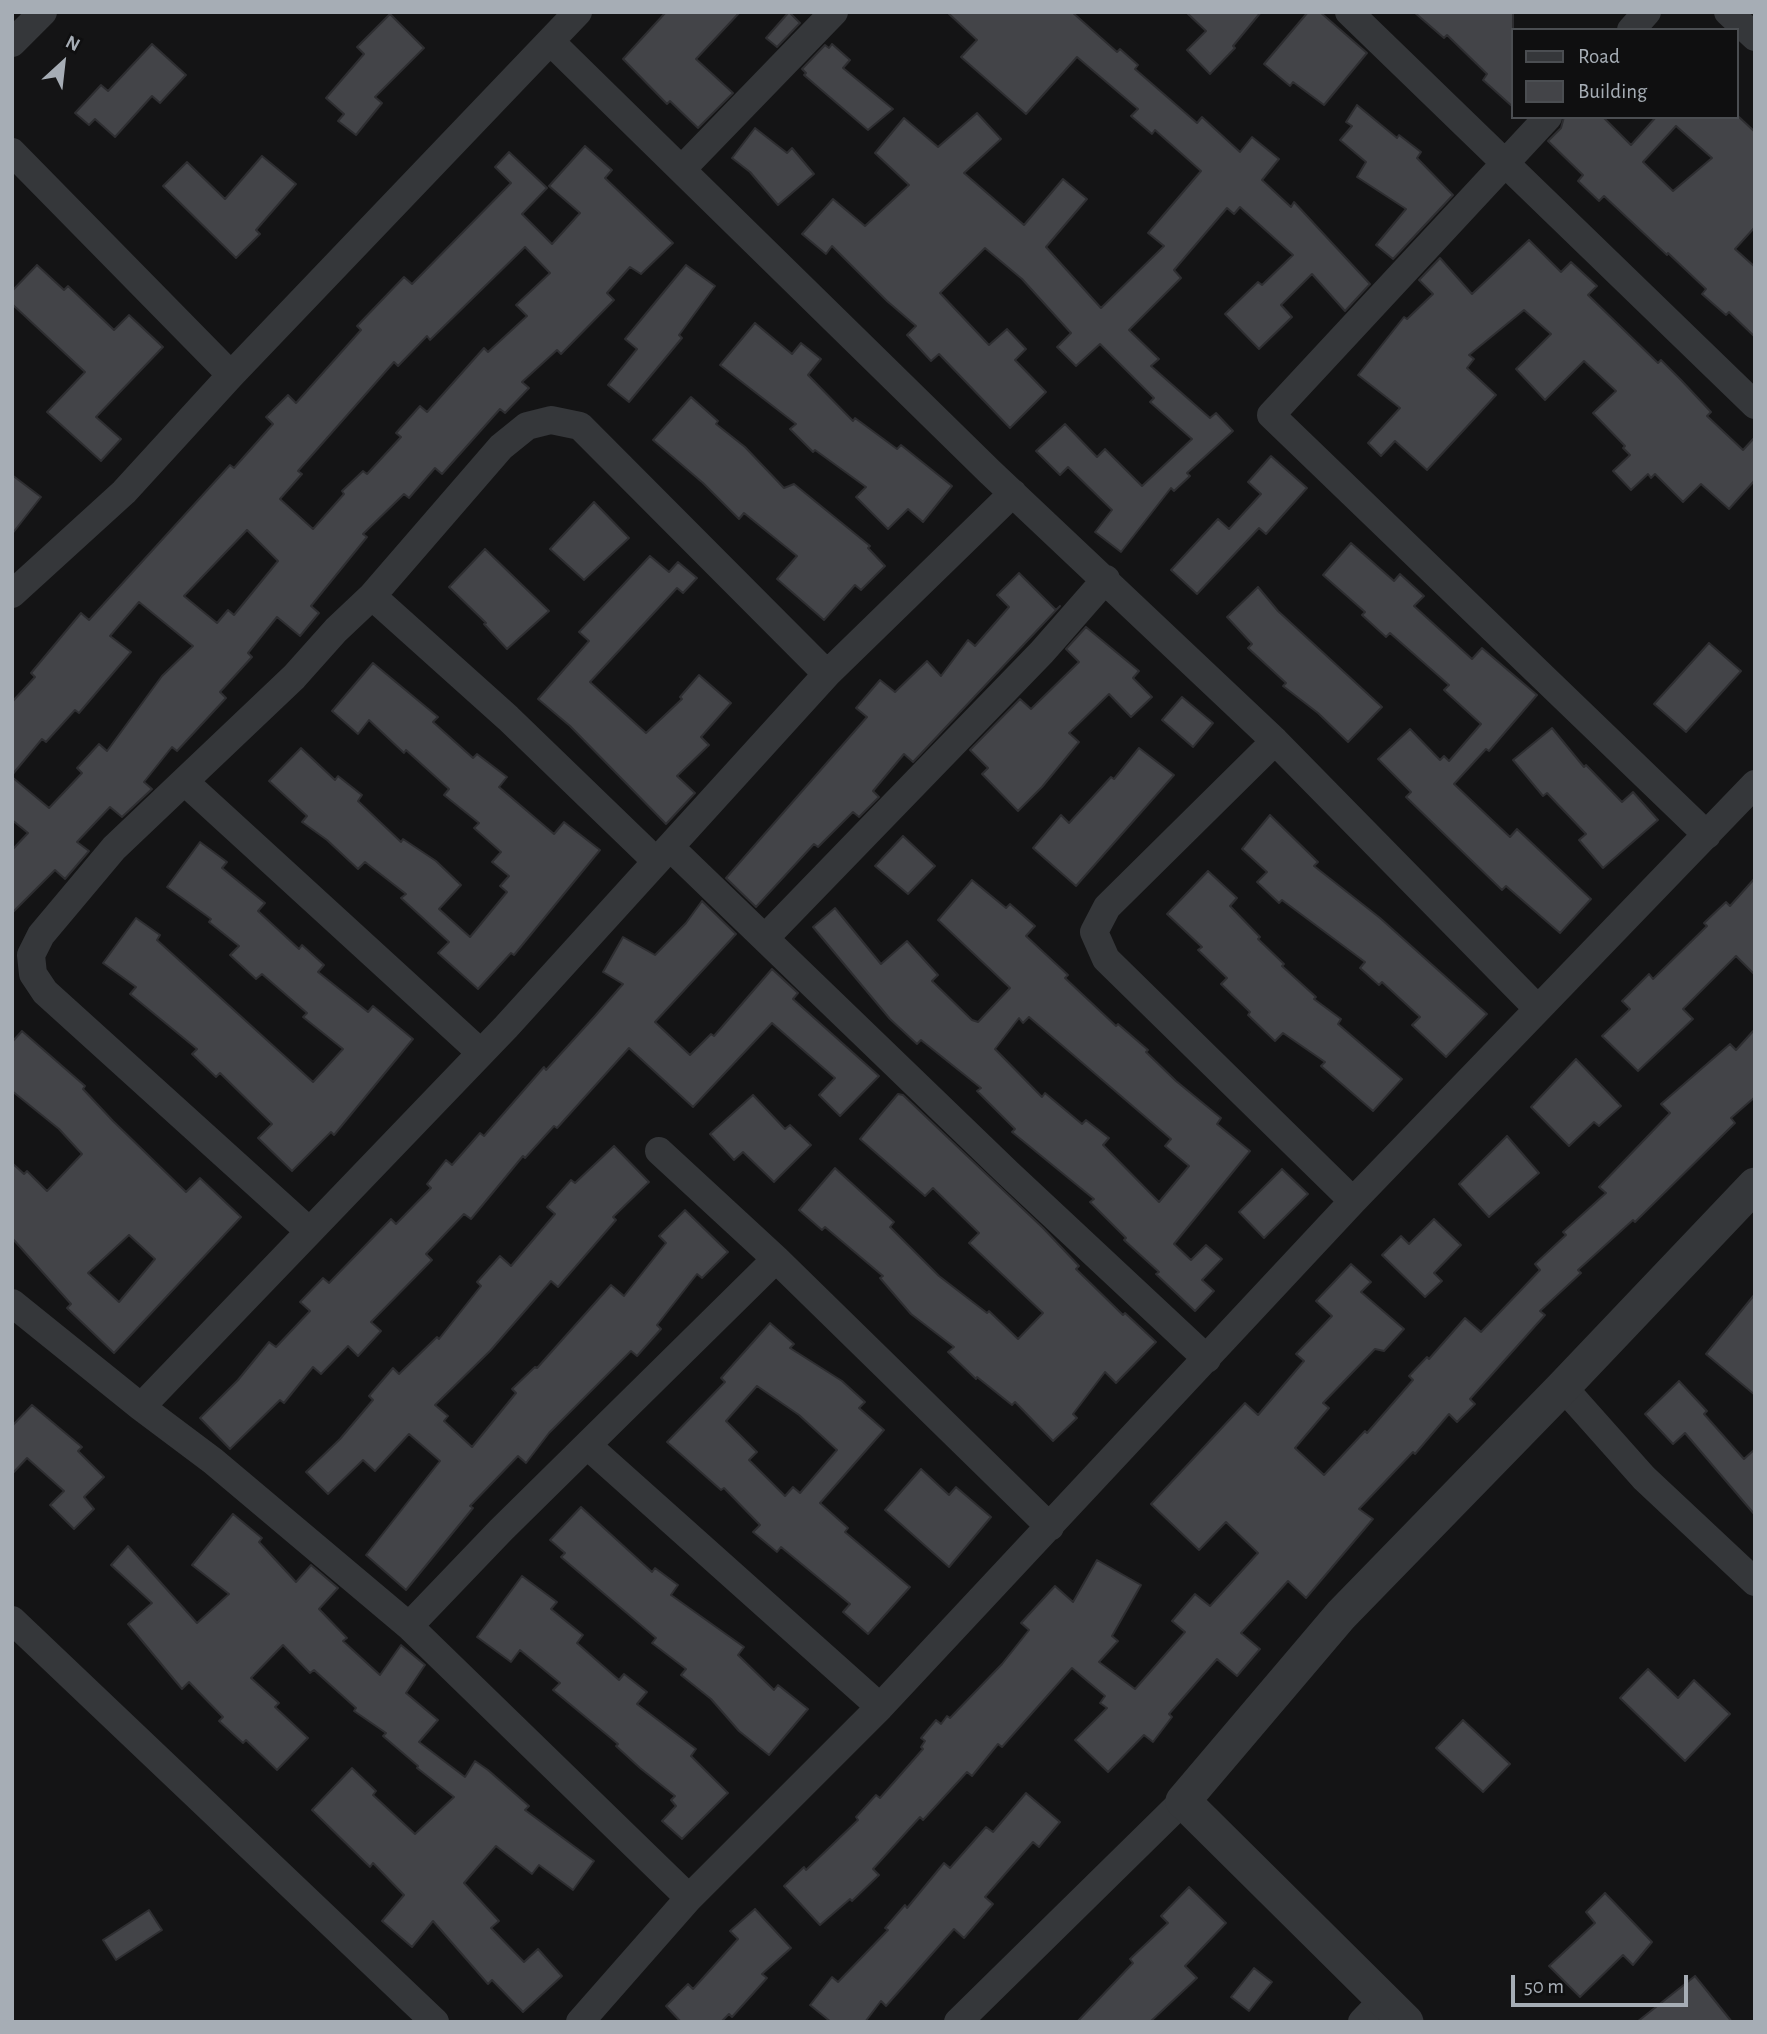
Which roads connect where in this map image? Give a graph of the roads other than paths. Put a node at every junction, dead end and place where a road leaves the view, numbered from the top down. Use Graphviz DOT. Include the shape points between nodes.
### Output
graph roads {
  1 [pos="43,12"];
  2 [pos="578,12"];
  3 [pos="834,12"];
  4 [pos="1349,12"];
  5 [pos="1647,12"];
  6 [pos="1728,12"];
  7 [pos="1633,28"];
  8 [pos="1755,37"];
  9 [pos="551,42"];
  10 [pos="12,43"];
  11 [pos="1546,119"];
  12 [pos="12,152"];
  13 [pos="1505,163"];
  14 [pos="682,169"];
  15 [pos="231,375"];
  16 [pos="1755,405"];
  17 [pos="1013,493"];
  18 [pos="1106,579"];
  19 [pos="12,594"];
  20 [pos="372,596"];
  21 [pos="827,674"];
  22 [pos="1275,741"];
  23 [pos="186,783"];
  24 [pos="1755,784"];
  25 [pos="1707,835"];
  26 [pos="664,854"];
  27 [pos="765,937"];
  28 [pos="1537,1008"];
  29 [pos="480,1052"];
  30 [pos="659,1151"];
  31 [pos="1755,1185"];
  32 [pos="1353,1201"];
  33 [pos="309,1231"];
  34 [pos="776,1259"];
  35 [pos="12,1303"];
  36 [pos="1208,1359"];
  37 [pos="1563,1388"];
  38 [pos="141,1407"];
  39 [pos="588,1446"];
  40 [pos="1050,1527"];
  41 [pos="1755,1582"];
  42 [pos="12,1620"];
  43 [pos="409,1626"];
  44 [pos="880,1707"];
  45 [pos="1183,1801"];
  46 [pos="689,1898"];
  47 [pos="1384,2014"];
  48 [pos="435,2022"];
  49 [pos="580,2022"];
  50 [pos="958,2022"];
  1 -- 10 [label="street"];
  2 -- 9 [label="street"];
  3 -- 14 [label="street"];
  4 -- 13 [label="street"];
  5 -- 7 [label="street"];
  6 -- 8 [label="street"];
  9 -- 14 [label="street"];
  9 -- 15 [label="street"];
  11 -- 13 [label="street"];
  12 -- 15 [label="street"];
  13 -- 16 [label="street"];
  13 -- 25 [label="street" via="1270,415"];
  14 -- 17 [label="street"];
  15 -- 19 [label="street" via="124,492"];
  17 -- 18 [label="street"];
  17 -- 21 [label="street"];
  18 -- 22 [label="street"];
  18 -- 27 [label="street" via="1042,652"];
  20 -- 21 [label="street" via="501,447 527,426 551,420 580,426"];
  20 -- 23 [label="street"];
  20 -- 26 [label="street"];
  21 -- 26 [label="street"];
  22 -- 28 [label="street"];
  22 -- 32 [label="street" via="1107,907 1094,932 1106,959"];
  23 -- 29 [label="street"];
  23 -- 33 [label="street" via="114,848 41,935 31,955 33,974 45,992"];
  24 -- 25 [label="street"];
  25 -- 28 [label="street"];
  26 -- 27 [label="street"];
  26 -- 29 [label="street"];
  27 -- 36 [label="street"];
  28 -- 32 [label="street"];
  29 -- 33 [label="street"];
  30 -- 34 [label="street"];
  31 -- 37 [label="street"];
  32 -- 36 [label="street"];
  33 -- 38 [label="street"];
  34 -- 39 [label="street"];
  34 -- 40 [label="street"];
  35 -- 38 [label="street"];
  36 -- 40 [label="street"];
  37 -- 41 [label="street" via="1644,1478"];
  37 -- 45 [label="street" via="1341,1615"];
  38 -- 43 [label="street" via="224,1469"];
  39 -- 43 [label="street"];
  39 -- 44 [label="street"];
  40 -- 44 [label="street"];
  42 -- 48 [label="street"];
  43 -- 46 [label="street"];
  44 -- 46 [label="street"];
  45 -- 47 [label="street"];
  45 -- 50 [label="street"];
  46 -- 49 [label="street"];
}
